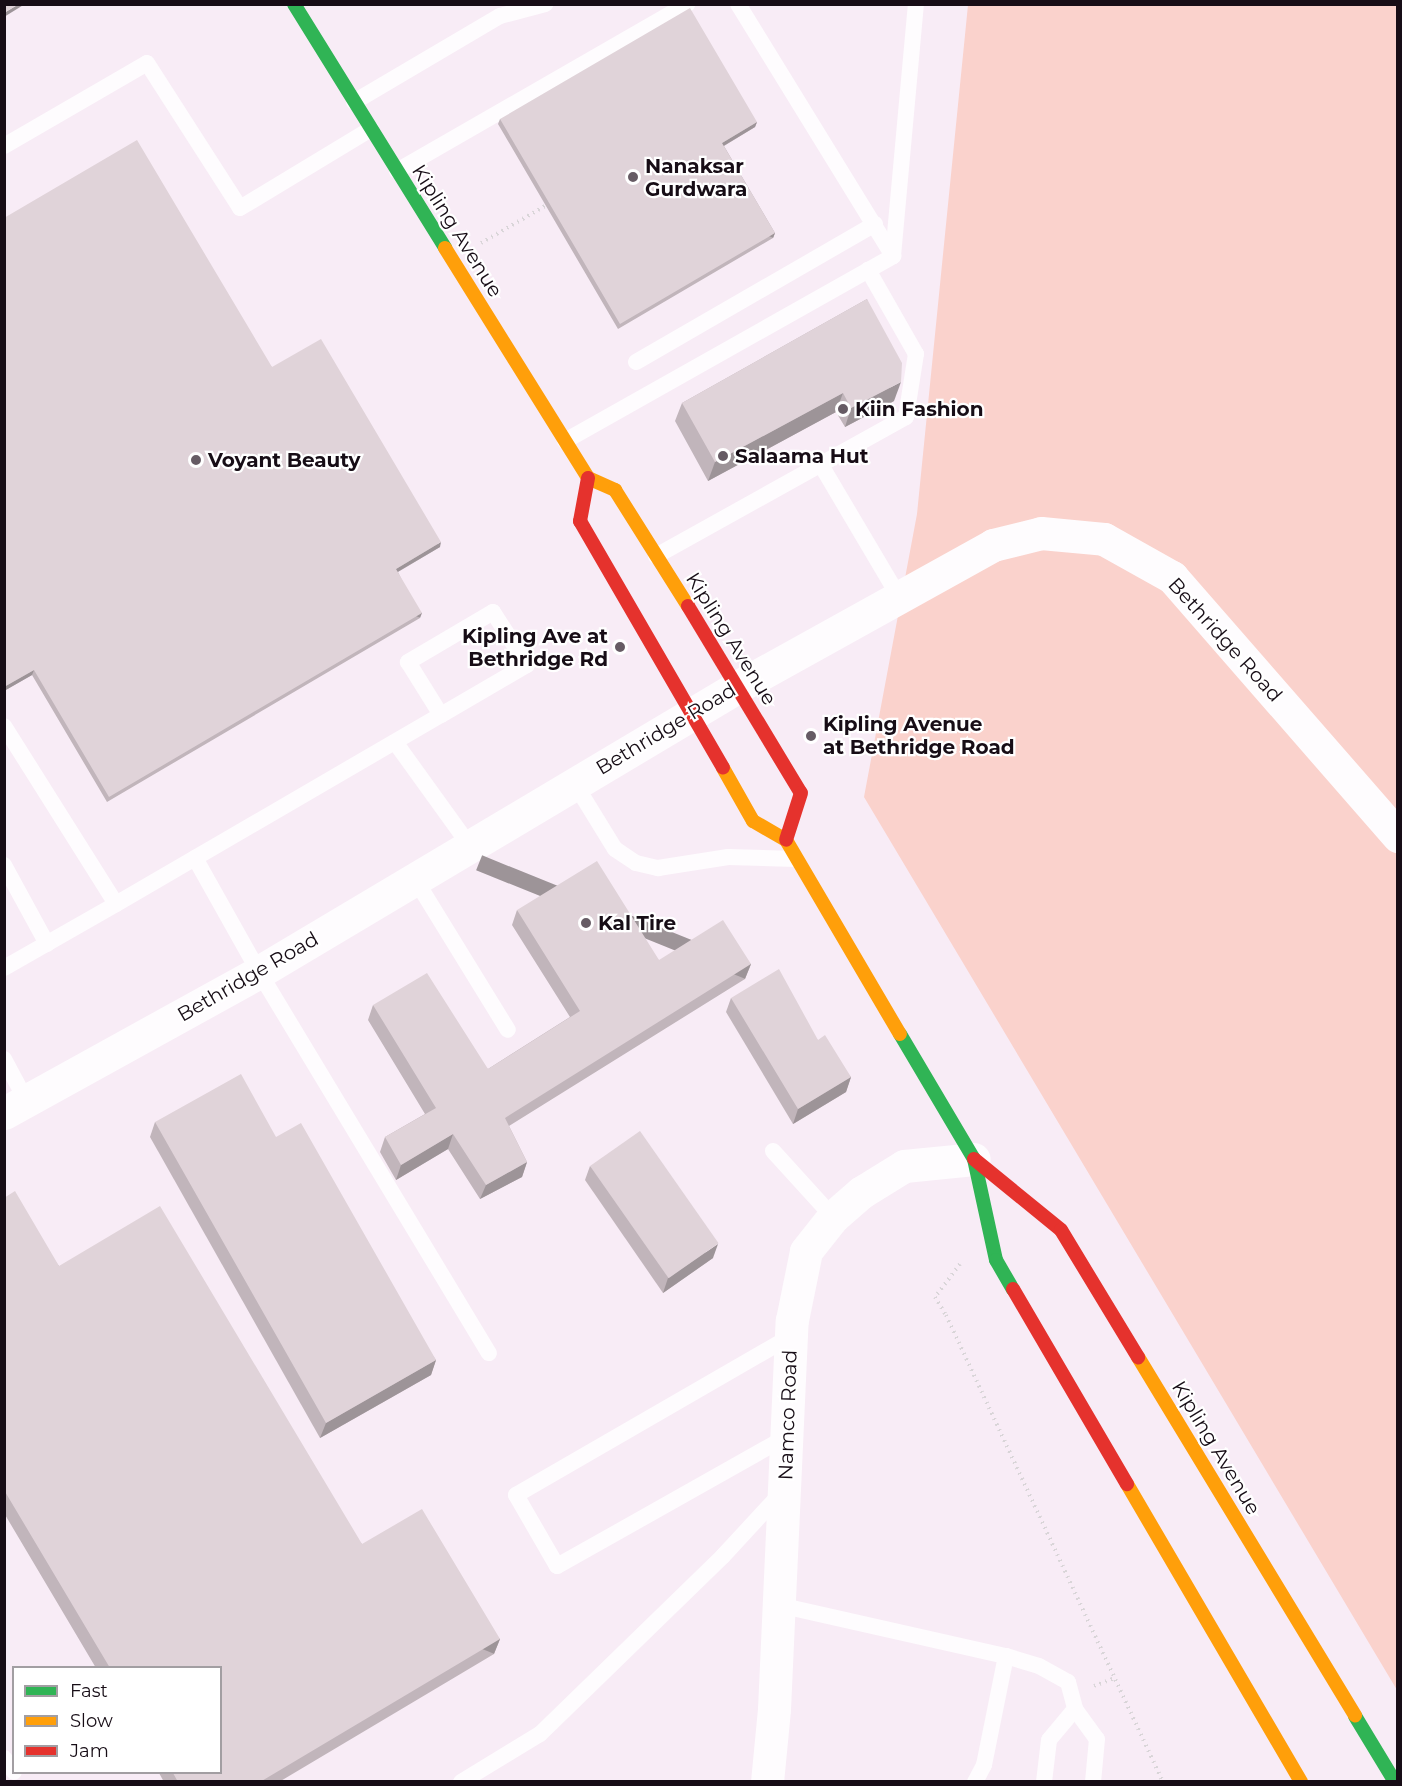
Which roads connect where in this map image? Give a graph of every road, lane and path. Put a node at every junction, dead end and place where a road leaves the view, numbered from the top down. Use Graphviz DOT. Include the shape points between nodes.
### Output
graph roads {
  1 [pos="294,4"];
  2 [pos="544,4"];
  3 [pos="687,4"];
  4 [pos="738,4"];
  5 [pos="916,4"];
  6 [pos="354,102"];
  7 [pos="371,129"];
  8 [pos="4,146"];
  9 [pos="397,171"];
  10 [pos="545,206"];
  11 [pos="875,224"];
  12 [pos="894,256"];
  13 [pos="452,260"];
  14 [pos="868,270"];
  15 [pos="636,363"];
  16 [pos="565,441"];
  17 [pos="821,465"];
  18 [pos="588,478"];
  19 [pos="656,556"];
  20 [pos="899,597"];
  21 [pos="738,686"];
  22 [pos="693,713"];
  23 [pos="441,715"];
  24 [pos="4,726"];
  25 [pos="395,742"];
  26 [pos="575,784"];
  27 [pos="1398,836"];
  28 [pos="786,840"];
  29 [pos="470,846"];
  30 [pos="195,858"];
  31 [pos="796,859"];
  32 [pos="4,865"];
  33 [pos="415,879"];
  34 [pos="116,904"];
  35 [pos="47,944"];
  36 [pos="4,968"];
  37 [pos="259,972"];
  38 [pos="508,1029"];
  39 [pos="4,1059"];
  40 [pos="16,1108"];
  41 [pos="773,1151"];
  42 [pos="974,1159"];
  43 [pos="833,1217"];
  44 [pos="960,1264"];
  45 [pos="791,1336"];
  46 [pos="489,1353"];
  47 [pos="788,1436"];
  48 [pos="785,1490"];
  49 [pos="779,1605"];
  50 [pos="1006,1656"];
  51 [pos="1075,1709"];
  52 [pos="461,1782"];
  53 [pos="767,1782"];
  54 [pos="975,1782"];
  55 [pos="1044,1782"];
  56 [pos="1093,1782"];
  57 [pos="1163,1782"];
  58 [pos="1301,1782"];
  59 [pos="1395,1782"];
  1 -- 6 [label="main road, Kipling Avenue"];
  2 -- 6 [label="lane" via="500,16"];
  3 -- 9 [label="lane"];
  4 -- 11 [label="lane"];
  5 -- 12 [label="lane"];
  6 -- 7 [label="main road, Kipling Avenue"];
  7 -- 8 [label="lane" via="240,208 147,63"];
  7 -- 9 [label="main road, Kipling Avenue"];
  9 -- 13 [label="main road, Kipling Avenue"];
  10 -- 13 [label="path"];
  11 -- 12 [label="lane"];
  11 -- 15 [label="lane"];
  12 -- 14 [label="lane"];
  13 -- 16 [label="main road, Kipling Avenue"];
  14 -- 16 [label="lane"];
  14 -- 17 [label="lane" via="916,354 906,417"];
  16 -- 18 [label="main road, Kipling Avenue"];
  17 -- 19 [label="lane"];
  17 -- 20 [label="lane"];
  18 -- 19 [label="main road, Kipling Avenue" via="615,490"];
  18 -- 22 [label="main road" via="580,521"];
  19 -- 21 [label="main road, Kipling Avenue"];
  20 -- 21 [label="street, Bethridge Road"];
  20 -- 27 [label="street, Bethridge Road" via="993,544 1041,533 1104,539 1172,578"];
  21 -- 22 [label="street, Bethridge Road"];
  21 -- 28 [label="main road, Kipling Avenue" via="801,793"];
  22 -- 26 [label="street, Bethridge Road"];
  22 -- 28 [label="main road" via="753,821"];
  23 -- 23 [label="lane" via="527,665 493,612 408,662"];
  23 -- 25 [label="lane"];
  24 -- 34 [label="lane"];
  25 -- 29 [label="lane"];
  25 -- 30 [label="lane"];
  26 -- 29 [label="street, Bethridge Road"];
  26 -- 31 [label="lane" via="615,849 636,863 658,868 728,857"];
  28 -- 31 [label="main road, Kipling Avenue"];
  29 -- 33 [label="street, Bethridge Road"];
  30 -- 34 [label="lane"];
  30 -- 37 [label="lane"];
  31 -- 42 [label="main road, Kipling Avenue"];
  32 -- 35 [label="lane"];
  33 -- 37 [label="street, Bethridge Road"];
  33 -- 38 [label="lane"];
  34 -- 35 [label="lane"];
  35 -- 36 [label="lane"];
  37 -- 40 [label="street, Bethridge Road"];
  37 -- 46 [label="lane"];
  39 -- 40 [label="lane"];
  41 -- 43 [label="lane"];
  42 -- 43 [label="street, Namco Road" via="904,1166 862,1192"];
  42 -- 58 [label="main road, Kipling Avenue" via="996,1260"];
  42 -- 59 [label="main road, Kipling Avenue" via="1061,1230"];
  43 -- 45 [label="street, Namco Road" via="806,1251"];
  44 -- 57 [label="path" via="935,1297"];
  45 -- 47 [label="street, Namco Road"];
  45 -- 47 [label="lane" via="516,1496 557,1566"];
  47 -- 48 [label="street, Namco Road"];
  48 -- 49 [label="street, Namco Road"];
  48 -- 52 [label="lane" via="723,1556 540,1734"];
  49 -- 50 [label="lane"];
  49 -- 53 [label="street, Namco Road"];
  50 -- 51 [label="lane" via="1039,1666 1068,1682"];
  50 -- 54 [label="lane" via="984,1765"];
  51 -- 55 [label="lane" via="1049,1740"];
  51 -- 56 [label="lane" via="1097,1738"];
}
